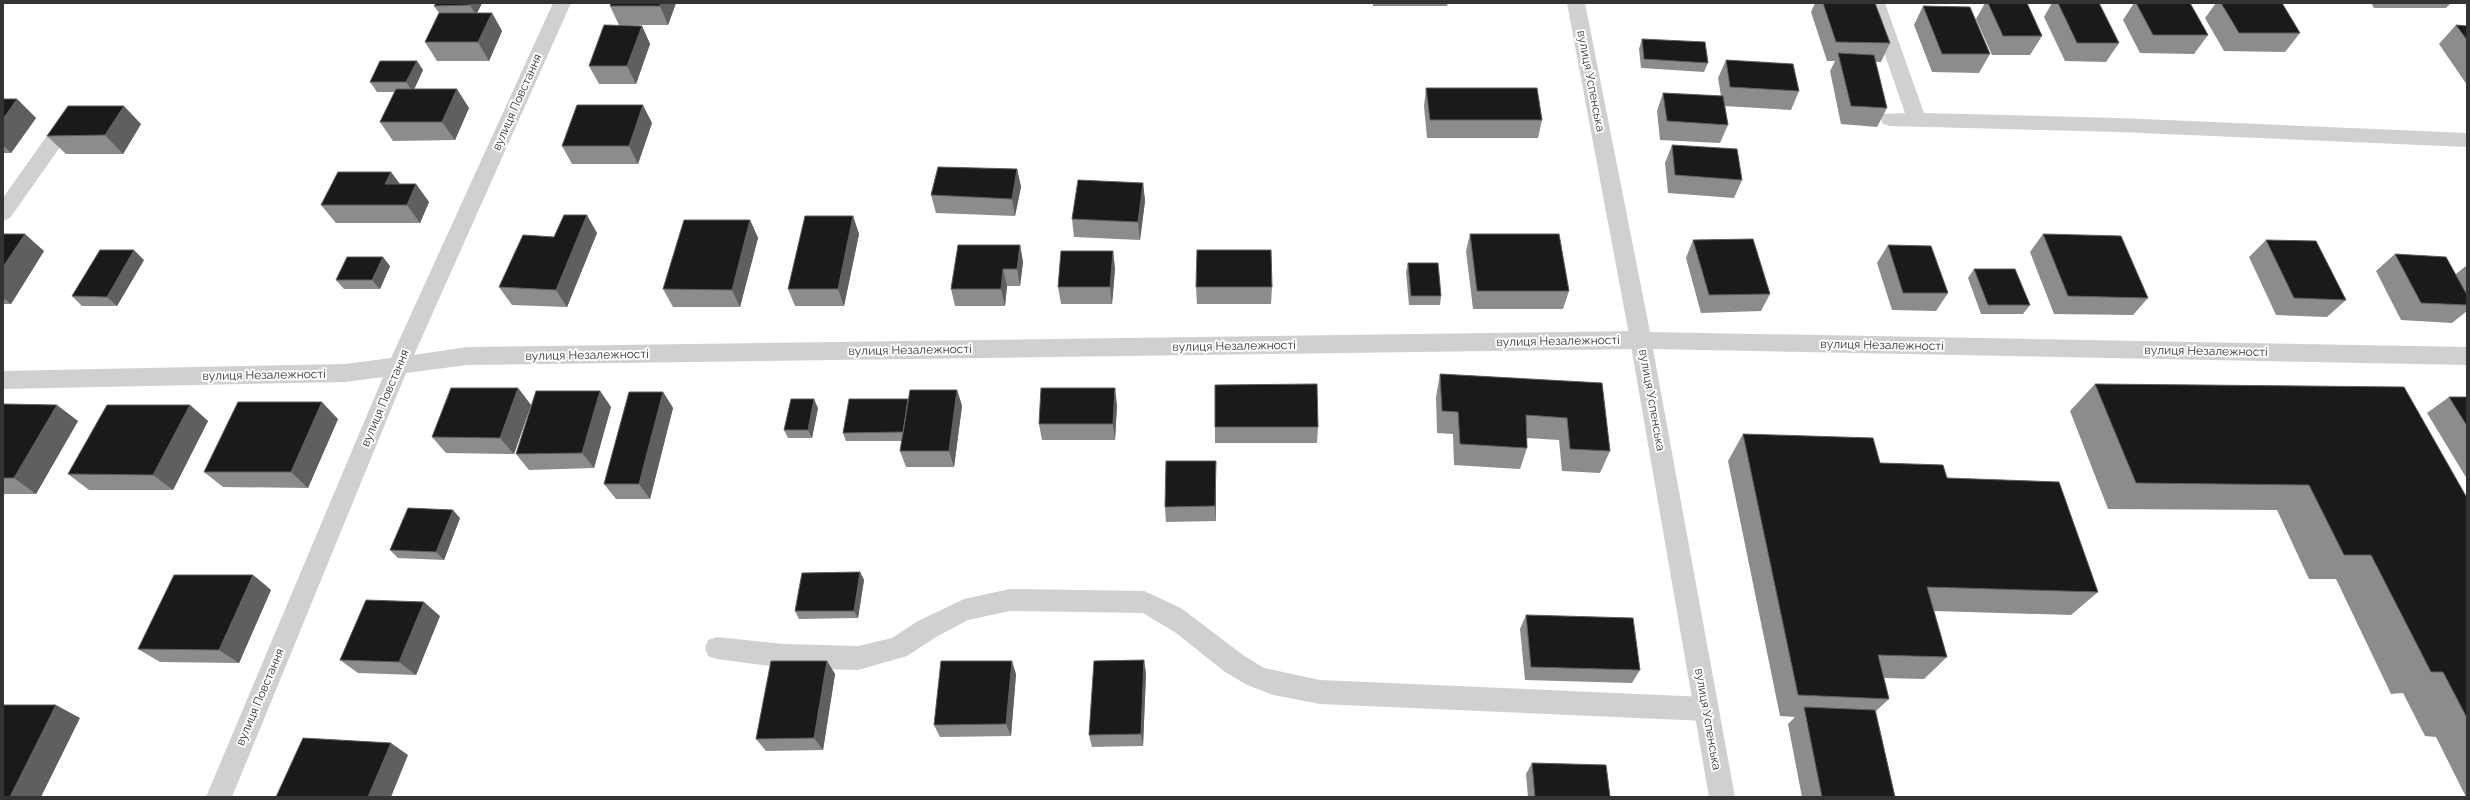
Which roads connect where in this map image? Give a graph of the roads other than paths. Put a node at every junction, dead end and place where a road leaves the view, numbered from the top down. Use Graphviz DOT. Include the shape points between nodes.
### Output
graph roads {
  1 [pos="562,3"];
  2 [pos="1576,3"];
  3 [pos="1876,3"];
  4 [pos="77,108"];
  5 [pos="1890,119"];
  6 [pos="1917,120"];
  7 [pos="2467,140"];
  8 [pos="3,213"];
  9 [pos="1641,340"];
  10 [pos="2467,356"];
  11 [pos="399,364"];
  12 [pos="3,380"];
  13 [pos="717,648"];
  14 [pos="1706,709"];
  15 [pos="219,797"];
  16 [pos="1722,797"];
  1 -- 11 [label="street, вулиця Повстання"];
  2 -- 9 [label="street, вулиця Успенська"];
  3 -- 6 [label="street"];
  4 -- 8 [label="street"];
  5 -- 6 [label="street"];
  6 -- 7 [label="street" via="2118,125"];
  9 -- 10 [label="street, вулиця Незалежності"];
  9 -- 11 [label="street, вулиця Незалежності" via="467,356"];
  9 -- 14 [label="street, вулиця Успенська"];
  11 -- 12 [label="street, вулиця Незалежності" via="345,373"];
  11 -- 15 [label="street, вулиця Повстання"];
  13 -- 14 [label="street" via="784,656 858,658 898,648 964,610 1010,600 1144,602 1165,610 1248,673 1279,685 1320,692"];
  14 -- 16 [label="street, вулиця Успенська"];
}
